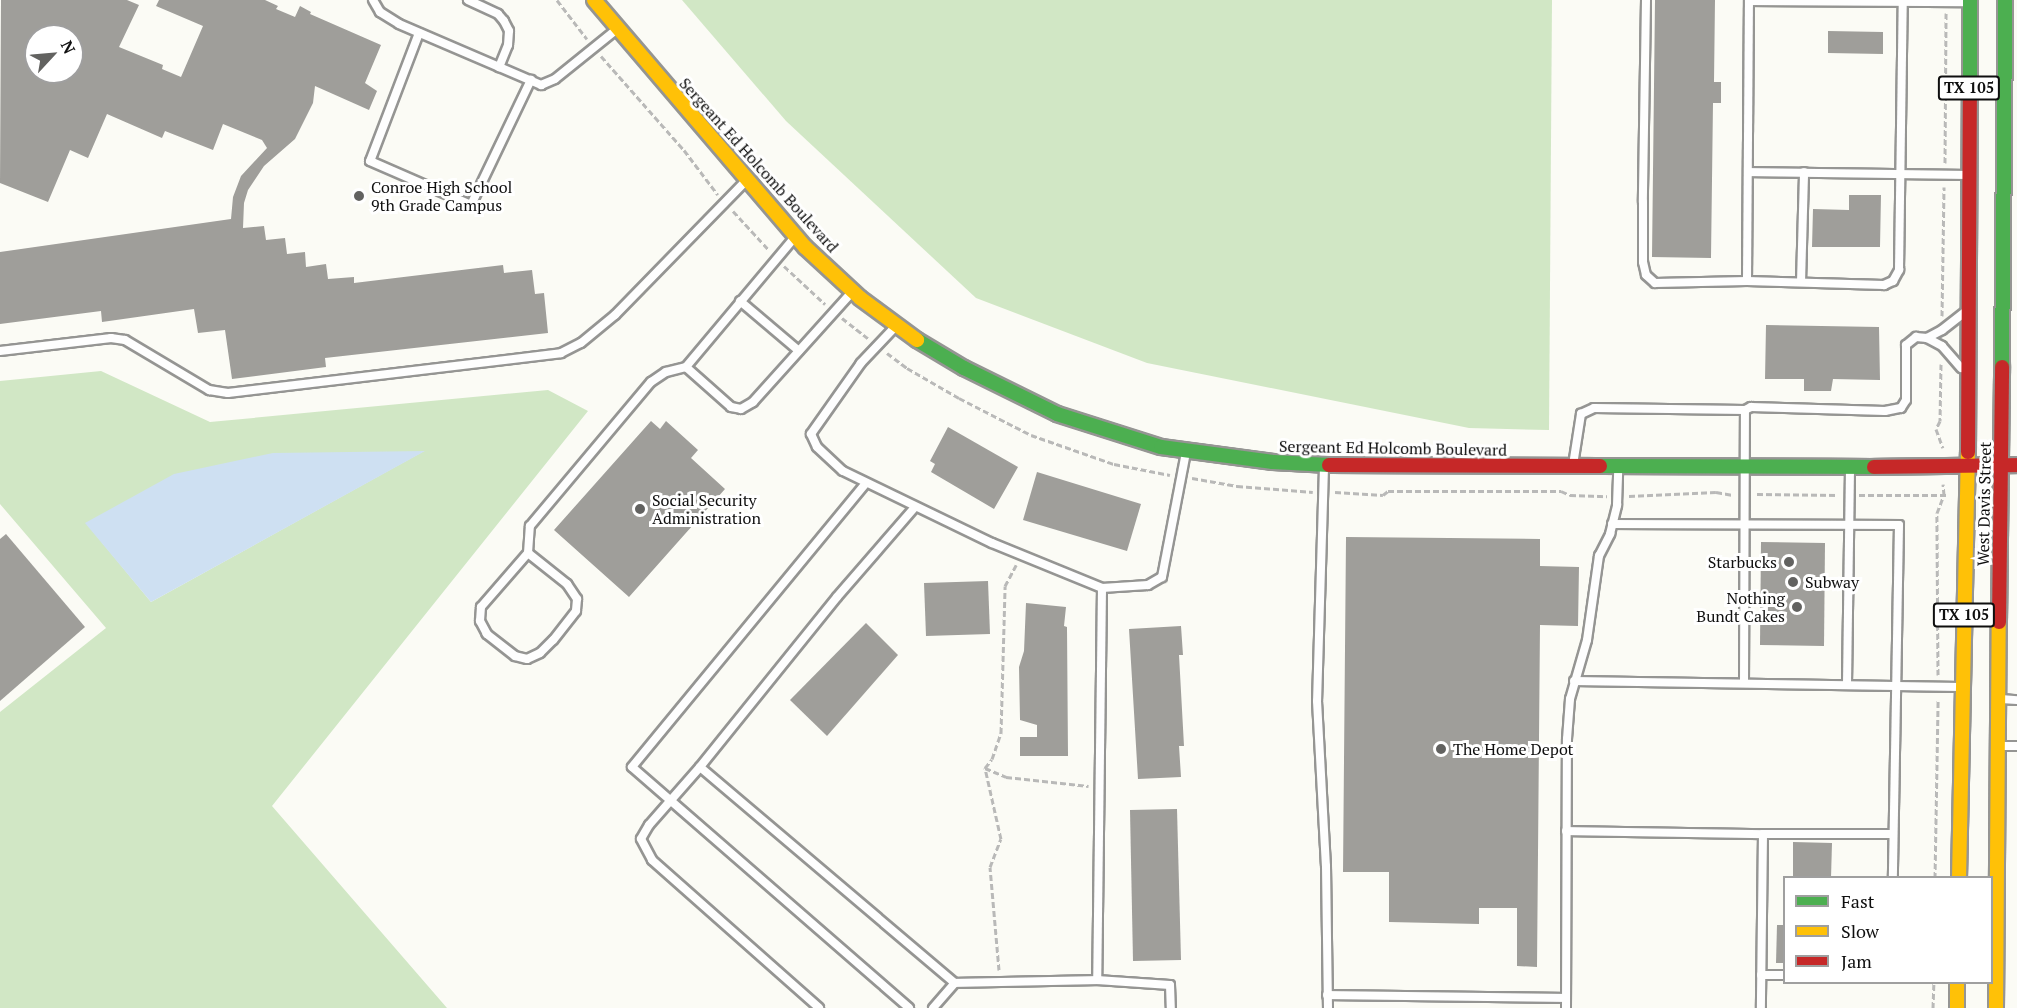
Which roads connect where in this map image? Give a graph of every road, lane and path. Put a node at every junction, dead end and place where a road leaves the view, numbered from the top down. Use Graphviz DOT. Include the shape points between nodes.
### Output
graph roads {
  1 [pos="373,0"];
  2 [pos="468,0"];
  3 [pos="557,0"];
  4 [pos="594,0"];
  5 [pos="1646,0"];
  6 [pos="1749,0"];
  7 [pos="2005,0"];
  8 [pos="1903,1"];
  9 [pos="1970,1"];
  10 [pos="1946,2"];
  11 [pos="618,28"];
  12 [pos="419,33"];
  13 [pos="594,48"];
  14 [pos="500,67"];
  15 [pos="2011,73"];
  16 [pos="531,80"];
  17 [pos="1748,172"];
  18 [pos="1804,172"];
  19 [pos="1900,173"];
  20 [pos="1944,173"];
  21 [pos="1968,175"];
  22 [pos="746,181"];
  23 [pos="724,203"];
  24 [pos="796,236"];
  25 [pos="776,258"];
  26 [pos="1747,281"];
  27 [pos="1801,282"];
  28 [pos="852,291"];
  29 [pos="740,301"];
  30 [pos="1968,308"];
  31 [pos="834,312"];
  32 [pos="896,325"];
  33 [pos="1942,330"];
  34 [pos="1926,338"];
  35 [pos="878,346"];
  36 [pos="1942,346"];
  37 [pos="0,351"];
  38 [pos="799,351"];
  39 [pos="686,367"];
  40 [pos="1968,376"];
  41 [pos="2002,390"];
  42 [pos="2016,406"];
  43 [pos="1745,411"];
  44 [pos="1186,451"];
  45 [pos="1324,465"];
  46 [pos="2017,465"];
  47 [pos="1943,466"];
  48 [pos="1968,466"];
  49 [pos="1573,467"];
  50 [pos="1618,467"];
  51 [pos="1745,467"];
  52 [pos="1850,467"];
  53 [pos="2001,467"];
  54 [pos="1180,477"];
  55 [pos="866,483"];
  56 [pos="1323,492"];
  57 [pos="1745,494"];
  58 [pos="1850,495"];
  59 [pos="1944,495"];
  60 [pos="1618,496"];
  61 [pos="915,507"];
  62 [pos="1745,524"];
  63 [pos="1612,525"];
  64 [pos="1850,525"];
  65 [pos="528,553"];
  66 [pos="1021,555"];
  67 [pos="1102,588"];
  68 [pos="1575,681"];
  69 [pos="1744,683"];
  70 [pos="1847,684"];
  71 [pos="1895,685"];
  72 [pos="1938,686"];
  73 [pos="1963,687"];
  74 [pos="1999,699"];
  75 [pos="2017,700"];
  76 [pos="1998,746"];
  77 [pos="2017,746"];
  78 [pos="700,767"];
  79 [pos="985,768"];
  80 [pos="1099,787"];
  81 [pos="671,801"];
  82 [pos="1566,831"];
  83 [pos="1763,834"];
  84 [pos="1893,834"];
  85 [pos="1893,876"];
  86 [pos="1935,876"];
  87 [pos="1959,876"];
  88 [pos="1761,975"];
  89 [pos="1783,975"];
  90 [pos="1097,980"];
  91 [pos="955,982"];
  92 [pos="1000,982"];
  93 [pos="1934,984"];
  94 [pos="1957,984"];
  95 [pos="1328,995"];
  96 [pos="1566,998"];
  97 [pos="819,1008"];
  98 [pos="909,1008"];
  99 [pos="933,1008"];
  100 [pos="1171,1008"];
  101 [pos="1328,1008"];
  102 [pos="1566,1008"];
  103 [pos="1761,1008"];
  104 [pos="1933,1008"];
  105 [pos="1957,1008"];
  106 [pos="1996,1008"];
  1 -- 12 [label="lane" via="380,12"];
  2 -- 14 [label="lane" via="498,14 509,31"];
  3 -- 13 [label="path"];
  4 -- 11 [label="main road, Sergeant Ed Holcomb Boulevard"];
  5 -- 26 [label="lane" via="1643,261 1646,275 1655,283"];
  6 -- 8 [label="lane"];
  6 -- 17 [label="lane"];
  7 -- 15 [label="main road, West Davis Street / TX 105"];
  8 -- 10 [label="lane"];
  8 -- 19 [label="lane"];
  9 -- 10 [label="lane"];
  9 -- 21 [label="main road, West Davis Street / TX 105"];
  10 -- 20 [label="path"];
  11 -- 13 [label="lane"];
  11 -- 22 [label="main road, Sergeant Ed Holcomb Boulevard"];
  12 -- 14 [label="lane"];
  12 -- 16 [label="lane" via="370,161 471,205"];
  13 -- 16 [label="lane" via="555,79 541,85"];
  13 -- 23 [label="path" via="684,150"];
  14 -- 16 [label="lane"];
  15 -- 41 [label="main road, West Davis Street / TX 105"];
  17 -- 18 [label="lane"];
  17 -- 26 [label="lane"];
  18 -- 19 [label="lane"];
  18 -- 27 [label="lane"];
  19 -- 20 [label="lane"];
  19 -- 27 [label="lane" via="1899,270 1893,281 1884,285"];
  20 -- 21 [label="lane"];
  20 -- 33 [label="path"];
  21 -- 30 [label="main road, West Davis Street / TX 105"];
  22 -- 23 [label="lane"];
  22 -- 24 [label="main road, Sergeant Ed Holcomb Boulevard"];
  23 -- 25 [label="path"];
  23 -- 37 [label="lane" via="615,315 581,343 561,353 228,393 209,390 124,340 111,338"];
  24 -- 25 [label="lane"];
  24 -- 28 [label="main road, Sergeant Ed Holcomb Boulevard"];
  25 -- 29 [label="lane"];
  25 -- 31 [label="path"];
  26 -- 27 [label="lane"];
  28 -- 31 [label="lane"];
  28 -- 32 [label="main road, Sergeant Ed Holcomb Boulevard"];
  29 -- 38 [label="lane"];
  29 -- 39 [label="lane"];
  30 -- 33 [label="lane"];
  30 -- 40 [label="main road, West Davis Street / TX 105"];
  31 -- 35 [label="path"];
  31 -- 38 [label="lane"];
  32 -- 35 [label="lane"];
  32 -- 44 [label="main road, Sergeant Ed Holcomb Boulevard" via="964,368 1057,414 1161,447"];
  33 -- 34 [label="lane"];
  34 -- 36 [label="lane"];
  34 -- 43 [label="lane" via="1916,337 1906,345 1906,400 1901,408 1886,411 1751,407"];
  35 -- 54 [label="path" via="908,368 1031,435 1114,464"];
  35 -- 55 [label="lane" via="861,363 811,434 817,447 843,471"];
  36 -- 40 [label="lane"];
  36 -- 47 [label="path" via="1940,421 1936,429 1943,443"];
  38 -- 39 [label="lane" via="753,402 741,409 731,407"];
  39 -- 65 [label="lane" via="666,372 651,382 530,526"];
  40 -- 48 [label="main road, West Davis Street / TX 105"];
  41 -- 42 [label="main road"];
  41 -- 53 [label="main road, West Davis Street / TX 105"];
  43 -- 49 [label="lane" via="1594,408 1581,414"];
  43 -- 51 [label="lane"];
  44 -- 45 [label="main road, Sergeant Ed Holcomb Boulevard"];
  44 -- 54 [label="lane"];
  45 -- 49 [label="main road, Sergeant Ed Holcomb Boulevard"];
  45 -- 56 [label="lane"];
  46 -- 53 [label="main road, Sergeant Ed Holcomb Boulevard"];
  47 -- 48 [label="main road, Sergeant Ed Holcomb Boulevard"];
  47 -- 52 [label="main road, Sergeant Ed Holcomb Boulevard"];
  47 -- 59 [label="path"];
  48 -- 53 [label="main road, Sergeant Ed Holcomb Boulevard"];
  48 -- 73 [label="main road, West Davis Street / TX 105"];
  49 -- 50 [label="main road, Sergeant Ed Holcomb Boulevard"];
  50 -- 51 [label="main road, Sergeant Ed Holcomb Boulevard"];
  50 -- 60 [label="lane"];
  51 -- 52 [label="main road, Sergeant Ed Holcomb Boulevard"];
  51 -- 57 [label="lane"];
  52 -- 58 [label="lane"];
  53 -- 74 [label="main road, West Davis Street / TX 105"];
  54 -- 56 [label="path"];
  54 -- 67 [label="lane" via="1162,577 1148,585"];
  55 -- 61 [label="lane"];
  55 -- 81 [label="lane" via="632,767"];
  56 -- 60 [label="path" via="1383,495 1388,490 1561,491 1570,495"];
  56 -- 95 [label="lane" via="1317,701"];
  57 -- 58 [label="path"];
  57 -- 60 [label="path"];
  57 -- 62 [label="lane"];
  58 -- 59 [label="path"];
  58 -- 64 [label="lane"];
  59 -- 72 [label="path" via="1937,513"];
  60 -- 63 [label="lane"];
  61 -- 66 [label="lane"];
  61 -- 78 [label="lane"];
  62 -- 63 [label="lane"];
  62 -- 64 [label="lane"];
  62 -- 69 [label="lane"];
  63 -- 68 [label="lane" via="1599,556 1587,640"];
  64 -- 70 [label="lane"];
  64 -- 71 [label="lane" via="1899,525"];
  65 -- 65 [label="lane" via="481,607 480,621 487,634 515,656 527,659 540,653 553,639 576,611 577,599 567,584"];
  66 -- 67 [label="lane"];
  66 -- 79 [label="path" via="1005,586 1001,733"];
  67 -- 80 [label="lane"];
  68 -- 69 [label="lane"];
  68 -- 82 [label="lane" via="1567,736"];
  69 -- 70 [label="lane"];
  70 -- 71 [label="lane"];
  71 -- 72 [label="lane"];
  71 -- 84 [label="lane"];
  72 -- 73 [label="lane"];
  72 -- 86 [label="path"];
  73 -- 87 [label="main road, West Davis Street / TX 105"];
  74 -- 75 [label="lane"];
  74 -- 76 [label="main road, West Davis Street / TX 105"];
  76 -- 77 [label="lane"];
  76 -- 106 [label="main road, West Davis Street / TX 105"];
  78 -- 81 [label="lane"];
  78 -- 91 [label="lane"];
  79 -- 80 [label="path" via="1006,777"];
  79 -- 92 [label="path" via="1001,839 990,867"];
  80 -- 90 [label="lane"];
  81 -- 97 [label="lane" via="641,839 652,860"];
  81 -- 98 [label="lane"];
  82 -- 83 [label="lane"];
  82 -- 96 [label="lane"];
  83 -- 84 [label="lane"];
  83 -- 88 [label="lane"];
  84 -- 85 [label="lane"];
  88 -- 89 [label="lane"];
  88 -- 103 [label="lane"];
  90 -- 92 [label="lane"];
  90 -- 100 [label="lane" via="1170,985"];
  91 -- 92 [label="lane"];
  91 -- 99 [label="lane"];
  93 -- 104 [label="path"];
  94 -- 105 [label="main road"];
  95 -- 96 [label="lane"];
  95 -- 101 [label="lane"];
  96 -- 102 [label="lane"];
}
